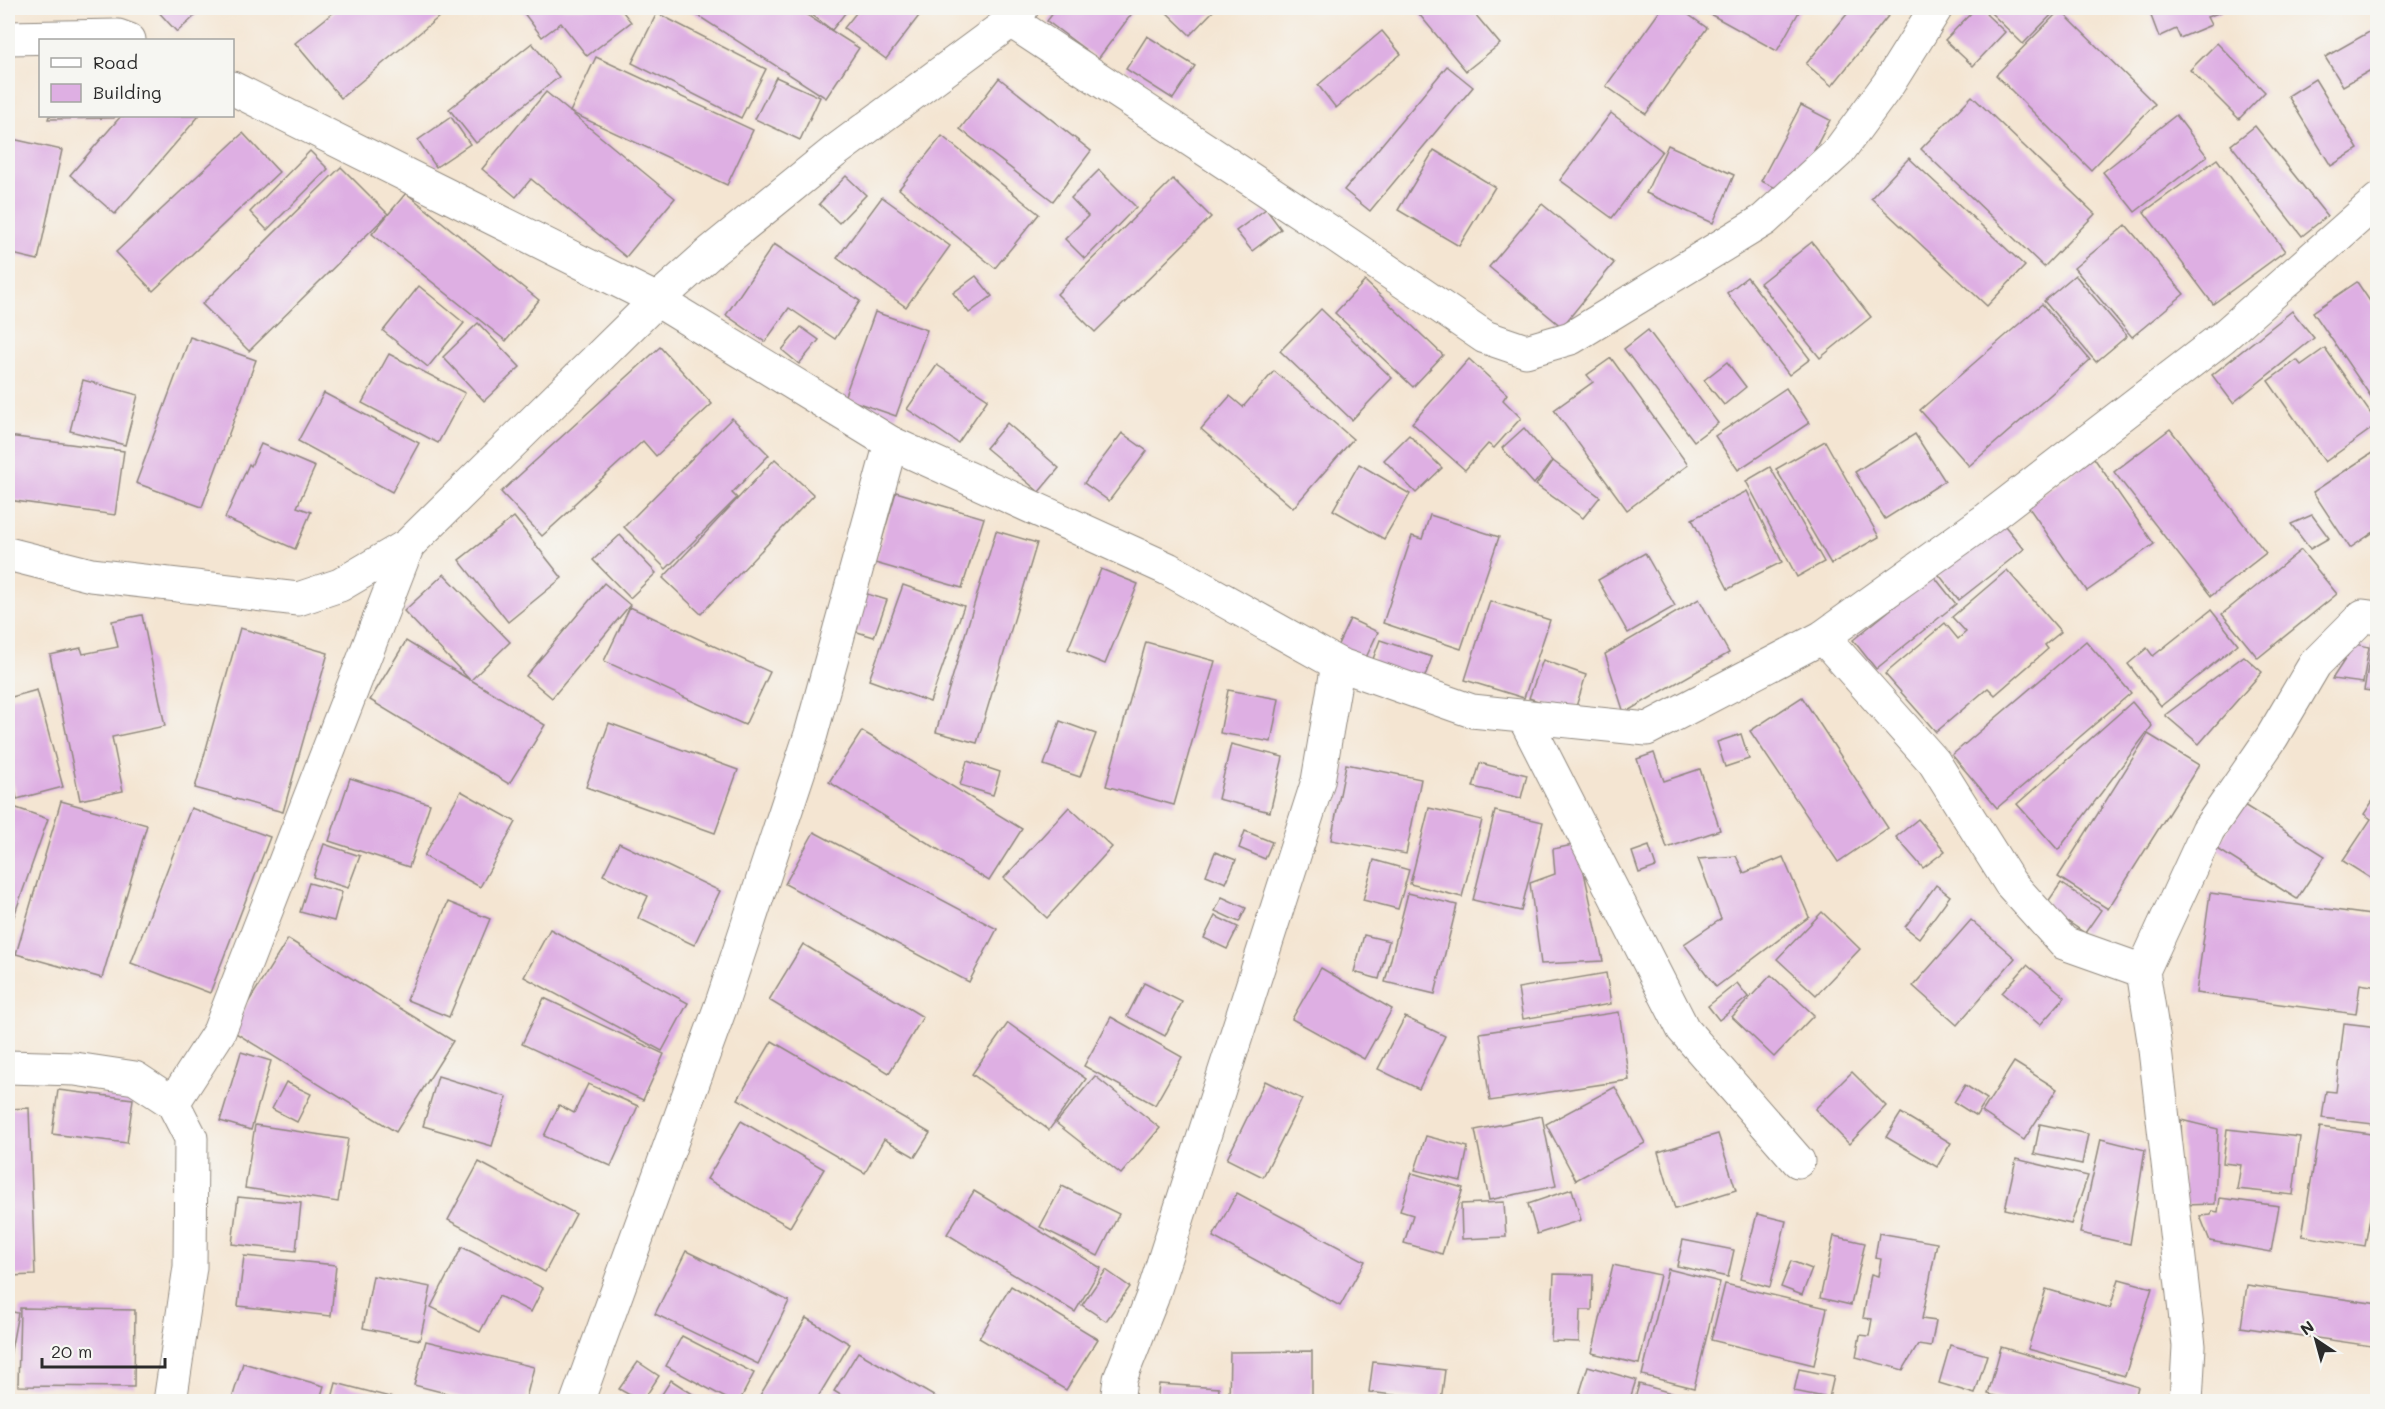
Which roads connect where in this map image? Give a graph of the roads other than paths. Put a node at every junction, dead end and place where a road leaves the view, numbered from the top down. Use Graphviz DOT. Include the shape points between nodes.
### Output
graph roads {
  1 [pos="1936,8"];
  2 [pos="1017,14"];
  3 [pos="8,38"];
  4 [pos="126,39"];
  5 [pos="234,89"];
  6 [pos="2378,200"];
  7 [pos="657,300"];
  8 [pos="891,443"];
  9 [pos="408,545"];
  10 [pos="8,554"];
  11 [pos="2378,618"];
  12 [pos="1823,637"];
  13 [pos="1338,664"];
  14 [pos="1524,717"];
  15 [pos="2143,971"];
  16 [pos="8,1067"];
  17 [pos="173,1104"];
  18 [pos="1798,1161"];
  19 [pos="170,1401"];
  20 [pos="577,1401"];
  21 [pos="1117,1401"];
  22 [pos="2186,1401"];
  1 -- 2 [label="street" via="1889,83 1839,151 1764,220 1571,338 1526,351 1485,337"];
  2 -- 7 [label="street" via="834,152 712,250"];
  3 -- 4 [label="street"];
  5 -- 7 [label="street"];
  6 -- 12 [label="street" via="2223,336 1983,522"];
  7 -- 8 [label="street"];
  7 -- 9 [label="street"];
  8 -- 13 [label="street" via="1168,569"];
  8 -- 20 [label="street" via="807,745 718,1014"];
  9 -- 10 [label="street" via="340,585 298,599 91,575"];
  9 -- 17 [label="street" via="219,1032"];
  11 -- 15 [label="street" via="2363,616 2315,664 2272,737 2208,830"];
  12 -- 14 [label="street" via="1647,729"];
  12 -- 15 [label="street" via="1934,762 2010,883 2064,943"];
  13 -- 14 [label="street" via="1473,711"];
  13 -- 21 [label="street" via="1318,781 1152,1298 1120,1379"];
  14 -- 18 [label="street" via="1683,1029"];
  15 -- 22 [label="street" via="2189,1346"];
  16 -- 17 [label="street" via="75,1069 135,1078"];
  17 -- 19 [label="street" via="191,1138 190,1256"];
}
